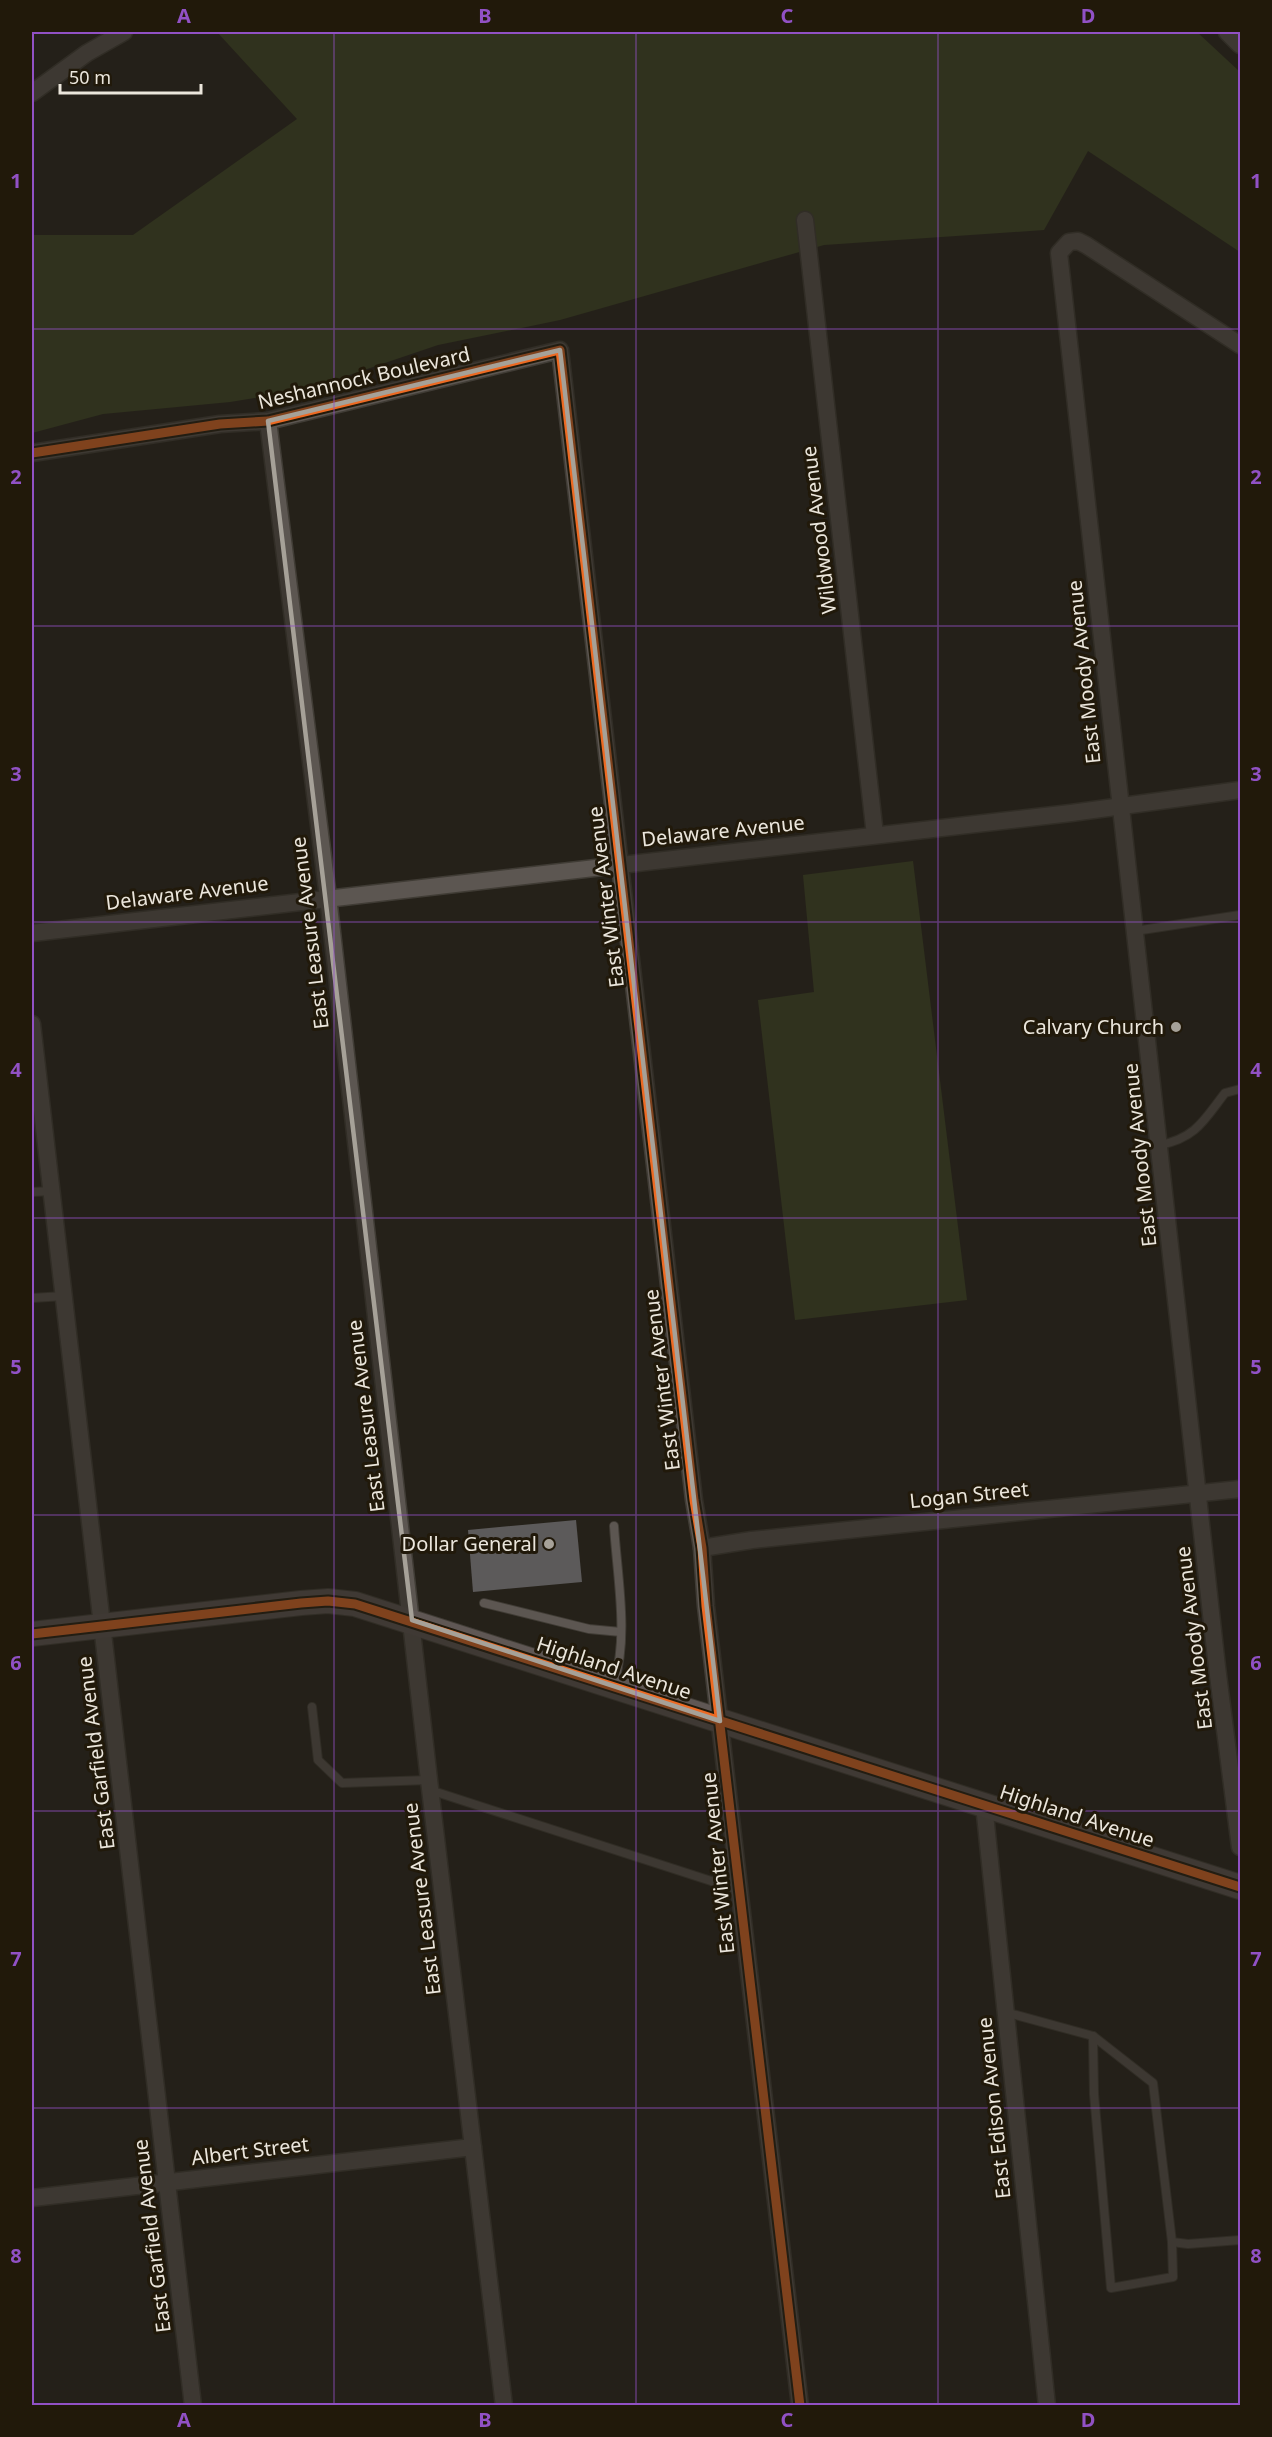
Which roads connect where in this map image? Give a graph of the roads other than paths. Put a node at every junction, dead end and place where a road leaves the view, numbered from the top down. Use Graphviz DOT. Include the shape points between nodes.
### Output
graph roads {
  1 [pos="124,32"];
  2 [pos="1227,32"];
  3 [pos="1240,45"];
  4 [pos="32,93"];
  5 [pos="805,220"];
  6 [pos="1240,345"];
  7 [pos="560,350"];
  8 [pos="268,421"];
  9 [pos="32,453"];
  10 [pos="1240,790"];
  11 [pos="1120,805"];
  12 [pos="875,835"];
  13 [pos="620,863"];
  14 [pos="328,897"];
  15 [pos="1240,915"];
  16 [pos="1134,931"];
  17 [pos="32,933"];
  18 [pos="32,1024"];
  19 [pos="1240,1089"];
  20 [pos="1160,1145"];
  21 [pos="52,1191"];
  22 [pos="32,1192"];
  23 [pos="64,1296"];
  24 [pos="32,1298"];
  25 [pos="1240,1489"];
  26 [pos="1199,1494"];
  27 [pos="614,1526"];
  28 [pos="702,1548"];
  29 [pos="483,1603"];
  30 [pos="411,1620"];
  31 [pos="103,1626"];
  32 [pos="621,1632"];
  33 [pos="32,1634"];
  34 [pos="612,1687"];
  35 [pos="312,1707"];
  36 [pos="720,1721"];
  37 [pos="430,1785"];
  38 [pos="984,1805"];
  39 [pos="1240,1847"];
  40 [pos="1240,1887"];
  41 [pos="739,1891"];
  42 [pos="1005,2012"];
  43 [pos="1093,2036"];
  44 [pos="473,2147"];
  45 [pos="167,2182"];
  46 [pos="32,2198"];
  47 [pos="1240,2240"];
  48 [pos="1172,2242"];
  49 [pos="193,2406"];
  50 [pos="504,2406"];
  51 [pos="800,2406"];
  52 [pos="1047,2406"];
  1 -- 4 [label="street"];
  2 -- 3 [label="street"];
  5 -- 12 [label="street, Wildwood Avenue"];
  6 -- 11 [label="street, East Moody Avenue" via="1086,245 1078,241 1065,244 1059,253"];
  7 -- 8 [label="street, Neshannock Boulevard"];
  7 -- 13 [label="street, East Winter Avenue"];
  8 -- 9 [label="street, Neshannock Boulevard"];
  8 -- 14 [label="street, East Leasure Avenue"];
  10 -- 11 [label="street, Delaware Avenue"];
  11 -- 12 [label="street, Delaware Avenue"];
  11 -- 16 [label="street, East Moody Avenue"];
  12 -- 13 [label="street, Delaware Avenue"];
  13 -- 14 [label="street, Delaware Avenue"];
  13 -- 28 [label="street, East Winter Avenue"];
  14 -- 17 [label="street, Delaware Avenue"];
  14 -- 30 [label="street, East Leasure Avenue"];
  15 -- 16 [label="lane"];
  16 -- 20 [label="street, East Moody Avenue"];
  18 -- 21 [label="street, East Garfield Avenue"];
  19 -- 20 [label="lane" via="1225,1093 1197,1129 1178,1141"];
  20 -- 26 [label="street, East Moody Avenue"];
  21 -- 22 [label="lane"];
  21 -- 23 [label="street, East Garfield Avenue"];
  23 -- 24 [label="lane"];
  23 -- 31 [label="street, East Garfield Avenue"];
  25 -- 26 [label="street, Logan Street"];
  26 -- 28 [label="street, Logan Street"];
  26 -- 39 [label="street, East Moody Avenue"];
  27 -- 32 [label="lane"];
  28 -- 36 [label="street, East Winter Avenue"];
  29 -- 32 [label="lane" via="589,1629"];
  30 -- 31 [label="main road, Highland Avenue" via="355,1604 328,1601"];
  30 -- 34 [label="main road, Highland Avenue"];
  30 -- 37 [label="street, East Leasure Avenue"];
  31 -- 33 [label="main road, Highland Avenue"];
  31 -- 45 [label="street, East Garfield Avenue"];
  32 -- 34 [label="lane" via="619,1668"];
  34 -- 36 [label="main road, Highland Avenue"];
  35 -- 37 [label="lane" via="318,1760 342,1784"];
  36 -- 38 [label="main road, Highland Avenue"];
  36 -- 41 [label="street, East Winter Avenue"];
  37 -- 41 [label="lane"];
  37 -- 44 [label="street, East Leasure Avenue"];
  38 -- 40 [label="main road, Highland Avenue"];
  38 -- 42 [label="street, East Edison Avenue"];
  41 -- 51 [label="street, East Winter Avenue"];
  42 -- 43 [label="lane"];
  42 -- 52 [label="street, East Edison Avenue"];
  43 -- 48 [label="lane" via="1153,2084"];
  43 -- 48 [label="lane" via="1094,2094 1111,2288 1173,2277"];
  44 -- 45 [label="street, Albert Street"];
  44 -- 50 [label="street, East Leasure Avenue"];
  45 -- 46 [label="street, Albert Street"];
  45 -- 49 [label="street, East Garfield Avenue"];
  47 -- 48 [label="lane"];
}
